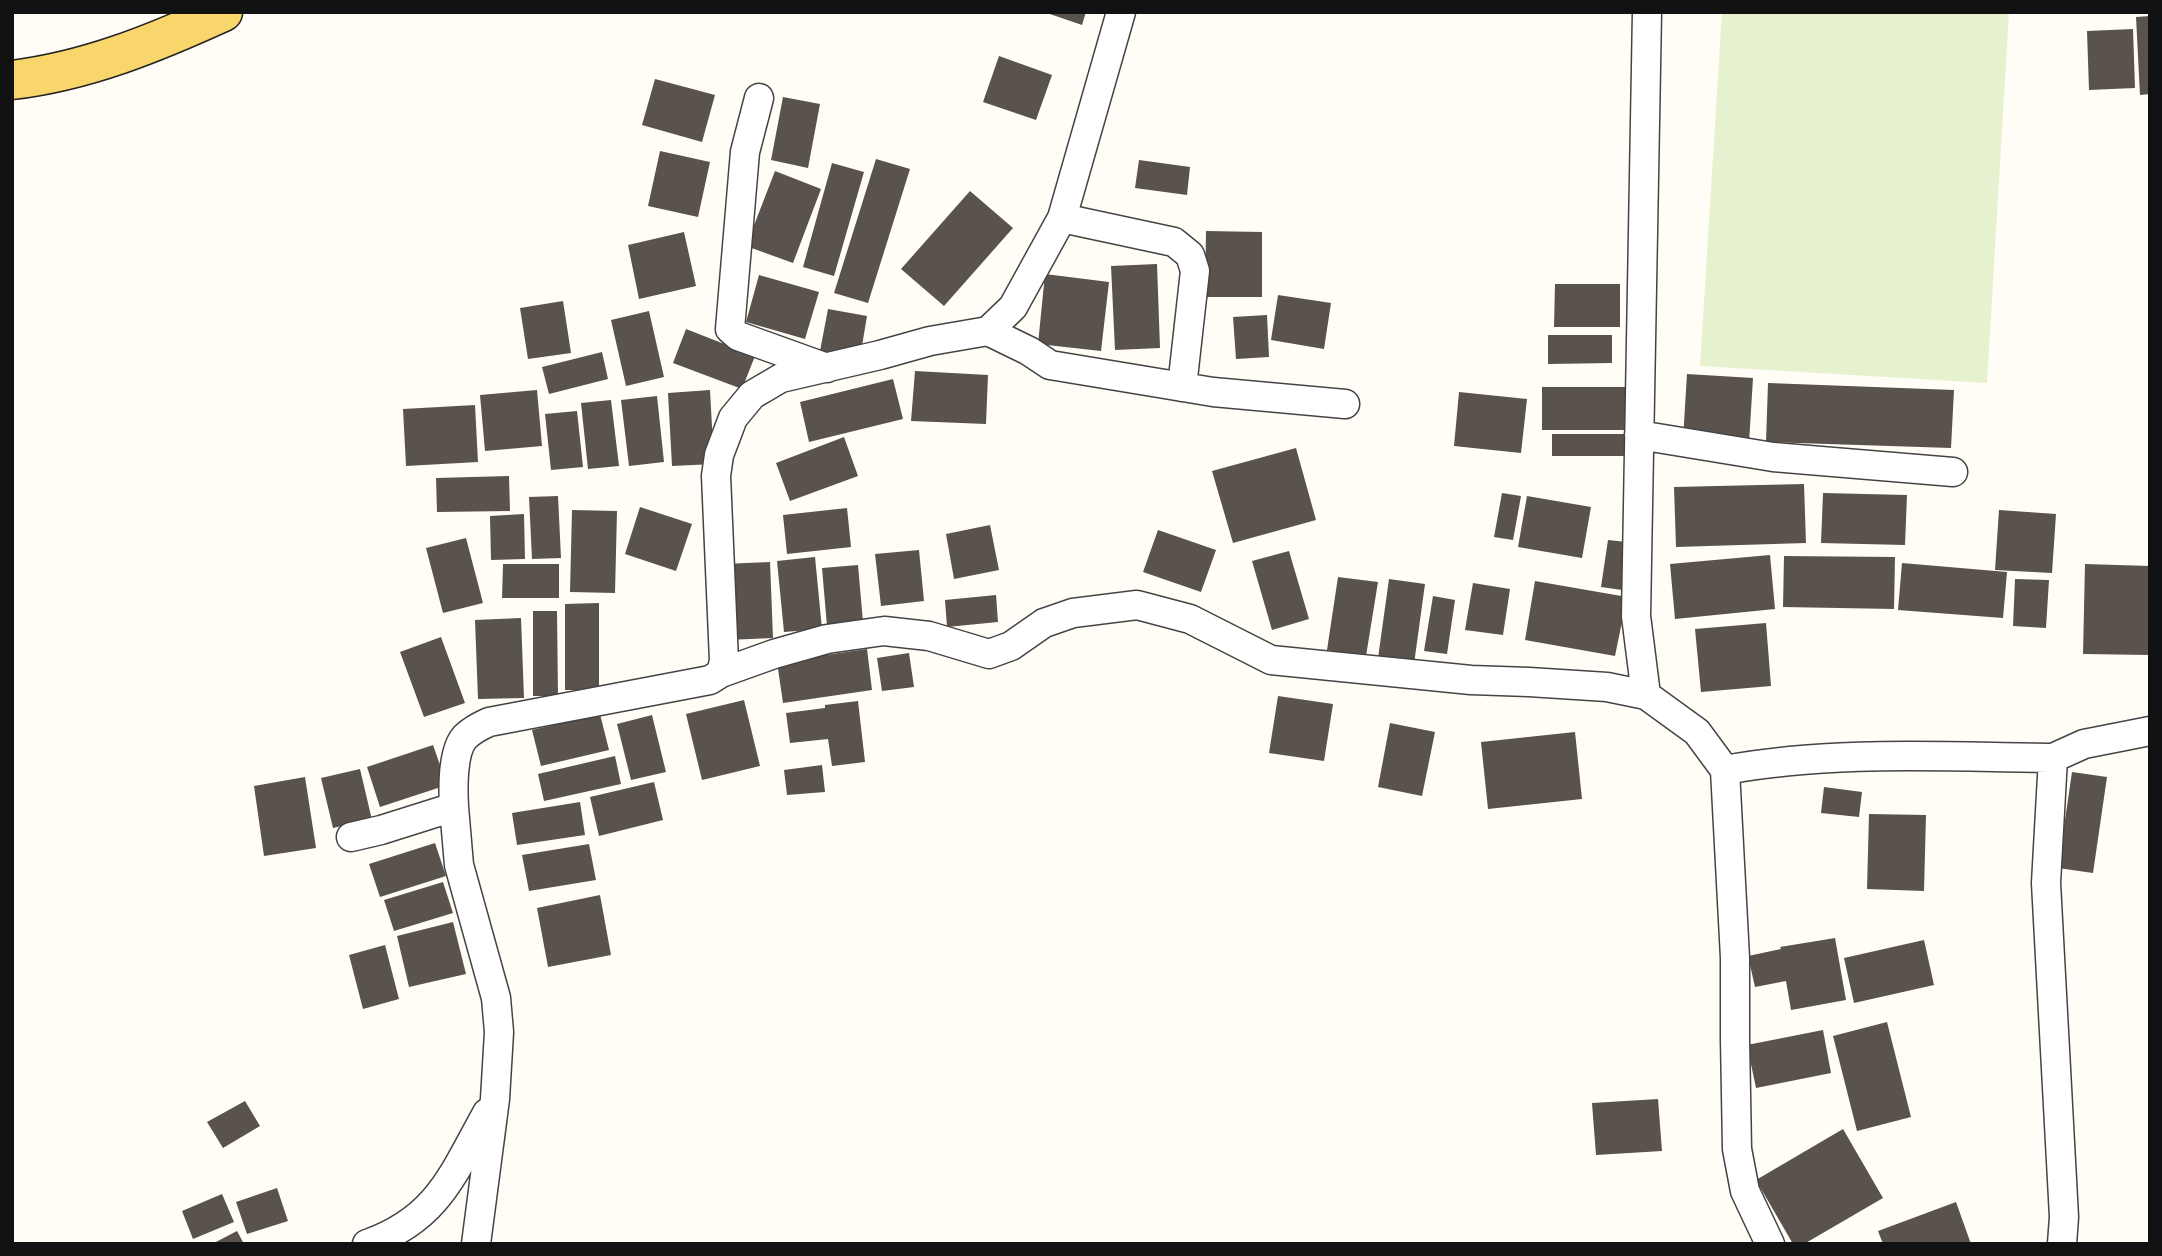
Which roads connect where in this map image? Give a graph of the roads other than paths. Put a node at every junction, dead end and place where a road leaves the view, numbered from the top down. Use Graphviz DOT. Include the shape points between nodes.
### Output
graph roads {
  1 [pos="223,12"];
  2 [pos="1121,12"];
  3 [pos="1647,12"];
  4 [pos="12,80"];
  5 [pos="759,98"];
  6 [pos="1062,218"];
  7 [pos="988,331"];
  8 [pos="827,368"];
  9 [pos="1182,387"];
  10 [pos="1345,404"];
  11 [pos="1639,435"];
  12 [pos="1953,472"];
  13 [pos="721,673"];
  14 [pos="1646,695"];
  15 [pos="2150,731"];
  16 [pos="2053,758"];
  17 [pos="1725,771"];
  18 [pos="454,807"];
  19 [pos="351,837"];
  20 [pos="495,1098"];
  21 [pos="368,1244"];
  22 [pos="476,1244"];
  23 [pos="1770,1244"];
  24 [pos="2062,1244"];
  1 -- 4 [label="main road" via="158,42 89,65"];
  2 -- 6 [label="street"];
  3 -- 11 [label="street"];
  5 -- 8 [label="street" via="745,152 730,329 738,336"];
  6 -- 7 [label="street" via="1013,307"];
  6 -- 9 [label="street" via="1174,242 1190,256 1195,271"];
  7 -- 8 [label="street"];
  7 -- 9 [label="street" via="1050,365"];
  8 -- 13 [label="street" via="781,378 752,395 733,418 719,455"];
  9 -- 10 [label="street"];
  11 -- 12 [label="street" via="1773,457"];
  11 -- 14 [label="street" via="1636,615"];
  13 -- 14 [label="street" via="827,639 884,631 929,636 989,654 1011,646 1044,623 1073,613 1137,605 1190,619 1271,660 1471,680 1607,687"];
  13 -- 18 [label="street" via="710,680 507,717 472,730 458,752"];
  14 -- 17 [label="street" via="1697,733"];
  15 -- 16 [label="street" via="2084,744"];
  16 -- 17 [label="street" via="1876,757 1770,762"];
  16 -- 24 [label="street" via="2046,883"];
  17 -- 23 [label="street" via="1735,958 1737,1149 1745,1191"];
  18 -- 19 [label="street"];
  18 -- 20 [label="street" via="459,865 496,998"];
  20 -- 21 [label="street" via="433,1203 419,1217"];
  20 -- 22 [label="street"];
}
